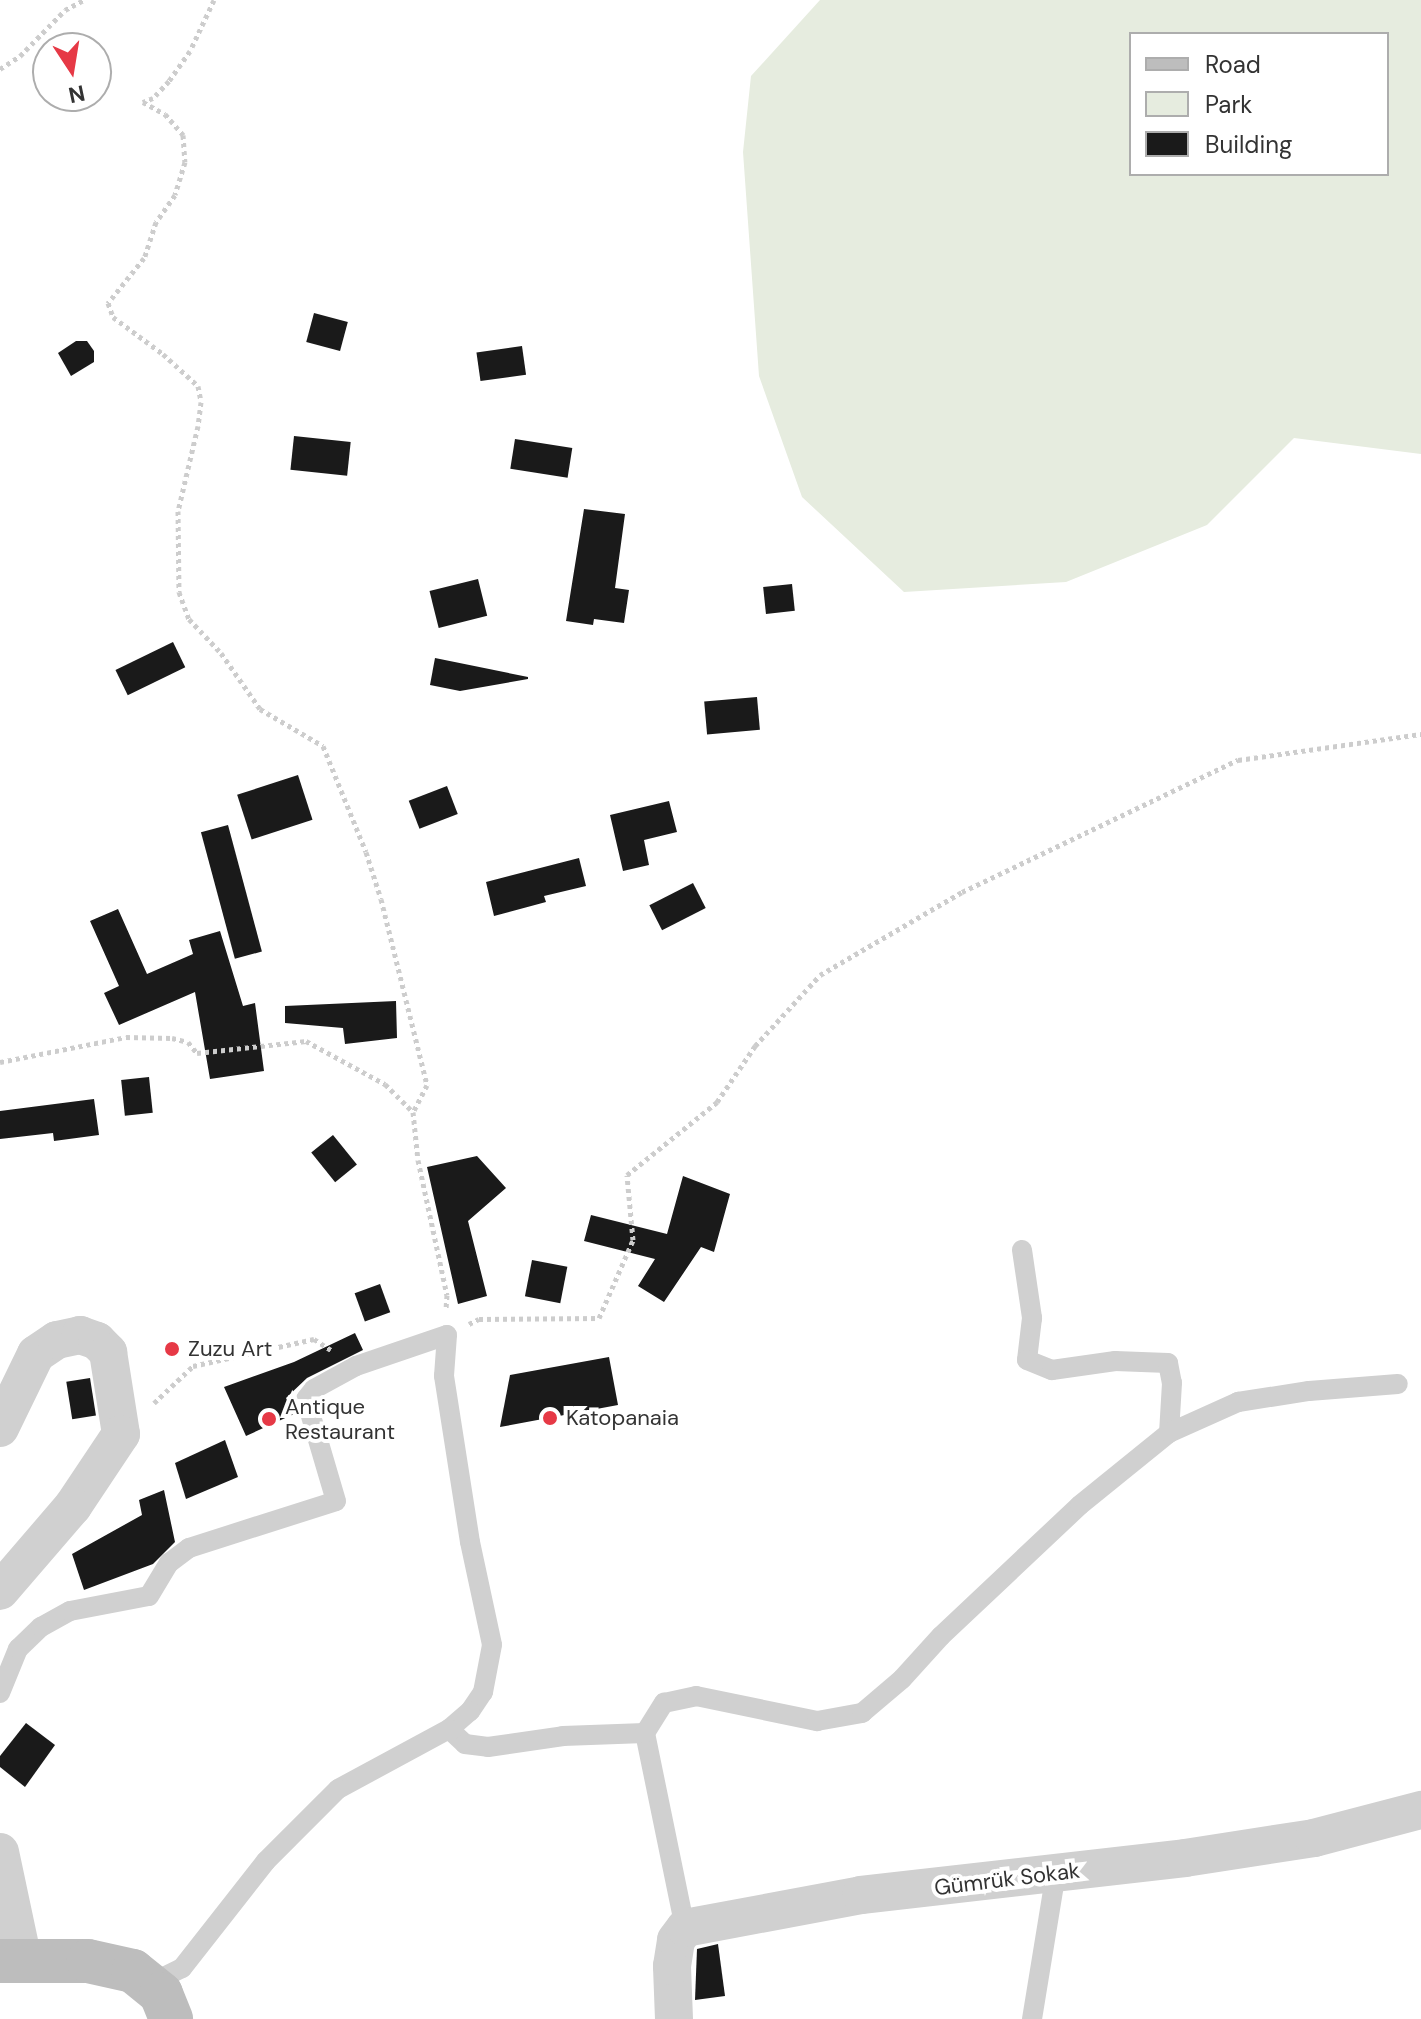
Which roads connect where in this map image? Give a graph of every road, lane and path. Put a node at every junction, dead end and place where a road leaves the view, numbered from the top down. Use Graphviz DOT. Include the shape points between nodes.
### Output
graph roads {
  1 [pos="84,0"];
  2 [pos="214,0"];
  3 [pos="0,69"];
  4 [pos="1421,734"];
  5 [pos="0,1062"];
  6 [pos="413,1112"];
  7 [pos="1022,1250"];
  8 [pos="447,1335"];
  9 [pos="356,1366"];
  10 [pos="1398,1384"];
  11 [pos="0,1428"];
  12 [pos="1169,1433"];
  13 [pos="121,1434"];
  14 [pos="0,1591"];
  15 [pos="0,1693"];
  16 [pos="449,1729"];
  17 [pos="645,1733"];
  18 [pos="1421,1810"];
  19 [pos="0,1852"];
  20 [pos="1056,1873"];
  21 [pos="685,1928"];
  22 [pos="11,1960"];
  23 [pos="161,2001"];
  24 [pos="674,2019"];
  25 [pos="1032,2019"];
  1 -- 3 [label="path" via="65,10"];
  2 -- 6 [label="path" via="176,71 143,102 165,114 183,135 185,162 144,258 108,303 113,317 198,386 198,426 178,511 179,592 189,619 221,653 260,709 323,746 381,899 415,1027 427,1085"];
  4 -- 8 [label="path" via="1238,760 962,892 820,975 755,1046 717,1102 627,1175 633,1240 599,1318 479,1319"];
  5 -- 6 [label="path" via="126,1037 172,1038 188,1042 197,1053 306,1041 385,1084"];
  6 -- 8 [label="path" via="447,1295"];
  7 -- 12 [label="lane" via="1032,1318 1027,1360 1052,1370 1115,1361 1168,1363"];
  8 -- 9 [label="lane"];
  8 -- 16 [label="lane" via="444,1376 492,1645 483,1692"];
  9 -- 13 [label="path" via="314,1339 193,1366"];
  9 -- 15 [label="lane" via="306,1399 336,1501 189,1548 169,1563 149,1596 70,1611 41,1627 18,1649"];
  10 -- 12 [label="lane" via="1238,1402"];
  11 -- 13 [label="street" via="36,1354 57,1340 80,1335 108,1352"];
  12 -- 17 [label="lane" via="1080,1505 862,1713 817,1721 696,1696 664,1703"];
  13 -- 14 [label="street" via="73,1506"];
  16 -- 17 [label="lane" via="465,1744 488,1747 563,1736"];
  16 -- 23 [label="lane" via="338,1789 266,1861"];
  17 -- 21 [label="lane"];
  18 -- 20 [label="street, Gümrük Sokak" via="1314,1838"];
  19 -- 22 [label="street"];
  20 -- 21 [label="street, Gümrük Sokak" via="861,1895"];
  20 -- 25 [label="lane"];
  21 -- 24 [label="street" via="676,1940 672,1966"];
  22 -- 23 [label="street" via="108,1963 133,1971"];
}
